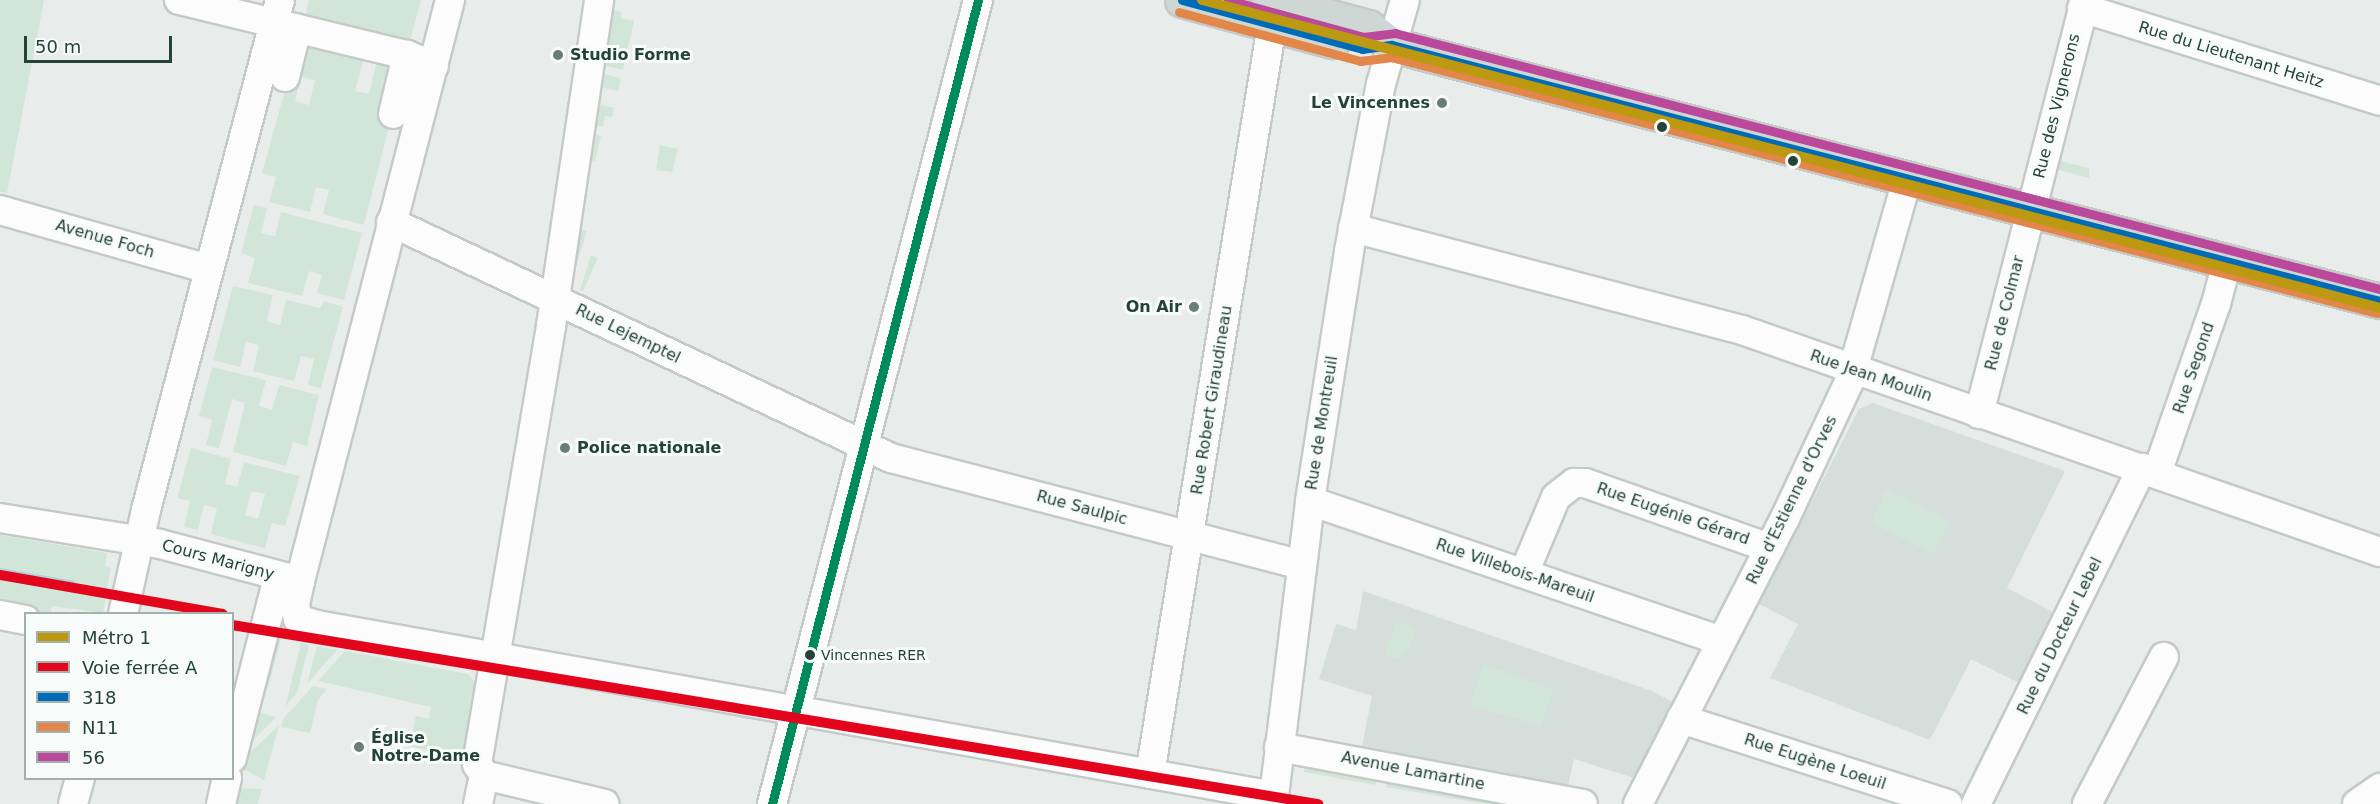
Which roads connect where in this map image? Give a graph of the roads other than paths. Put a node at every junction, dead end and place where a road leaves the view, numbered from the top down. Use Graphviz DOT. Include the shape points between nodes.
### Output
graph roads {
  1 [pos="178,0"];
  2 [pos="450,0"];
  3 [pos="598,0"];
  4 [pos="978,0"];
  5 [pos="1182,0"];
  6 [pos="1405,0"];
  7 [pos="2084,4"];
  8 [pos="1270,12"];
  9 [pos="284,17"];
  10 [pos="1392,45"];
  11 [pos="407,55"];
  12 [pos="434,66"];
  13 [pos="285,77"];
  14 [pos="2380,100"];
  15 [pos="393,114"];
  16 [pos="1907,180"];
  17 [pos="0,210"];
  18 [pos="2030,212"];
  19 [pos="392,222"];
  20 [pos="1353,228"];
  21 [pos="2227,262"];
  22 [pos="209,269"];
  23 [pos="555,300"];
  24 [pos="2380,302"];
  25 [pos="1854,369"];
  26 [pos="1979,414"];
  27 [pos="864,447"];
  28 [pos="2150,470"];
  29 [pos="1310,501"];
  30 [pos="0,518"];
  31 [pos="1189,536"];
  32 [pos="139,541"];
  33 [pos="1770,548"];
  34 [pos="2380,552"];
  35 [pos="1301,565"];
  36 [pos="1524,573"];
  37 [pos="289,581"];
  38 [pos="123,612"];
  39 [pos="0,615"];
  40 [pos="24,620"];
  41 [pos="1721,641"];
  42 [pos="2164,657"];
  43 [pos="498,658"];
  44 [pos="796,711"];
  45 [pos="1681,719"];
  46 [pos="1279,747"];
  47 [pos="235,748"];
  48 [pos="1150,774"];
  49 [pos="79,780"];
  50 [pos="227,780"];
  51 [pos="2380,788"];
  52 [pos="474,793"];
  53 [pos="1273,800"];
  54 [pos="73,804"];
  55 [pos="221,804"];
  56 [pos="605,804"];
  57 [pos="772,804"];
  58 [pos="1583,804"];
  59 [pos="1638,804"];
  60 [pos="1948,804"];
  61 [pos="1976,804"];
  62 [pos="2087,804"];
  63 [pos="2357,804"];
  1 -- 9 [label="street"];
  2 -- 12 [label="street"];
  3 -- 23 [label="street"];
  4 -- 27 [label="street"];
  5 -- 8 [label="main road"];
  6 -- 10 [label="street, Rue de Montreuil"];
  7 -- 14 [label="street, Rue du Lieutenant Heitz"];
  7 -- 18 [label="street, Rue des Vignerons"];
  8 -- 10 [label="main road" via="1362,49"];
  8 -- 31 [label="street, Rue Robert Giraudineau"];
  9 -- 11 [label="street"];
  9 -- 13 [label="street"];
  9 -- 22 [label="street, Cours Marigny"];
  10 -- 16 [label="main road"];
  10 -- 20 [label="street, Rue de Montreuil"];
  11 -- 12 [label="street"];
  11 -- 15 [label="street"];
  12 -- 19 [label="street"];
  16 -- 18 [label="main road"];
  16 -- 25 [label="street, Rue d'Estienne d'Orves"];
  17 -- 22 [label="street, Avenue Foch"];
  18 -- 21 [label="main road"];
  18 -- 26 [label="street, Rue de Colmar"];
  19 -- 23 [label="street, Rue Lejemptel"];
  19 -- 37 [label="street"];
  20 -- 25 [label="street, Rue Jean Moulin" via="1622,296 1742,330"];
  20 -- 29 [label="street, Rue de Montreuil"];
  21 -- 24 [label="main road"];
  21 -- 28 [label="street, Rue Segond" via="2216,304"];
  22 -- 32 [label="street, Cours Marigny"];
  23 -- 27 [label="street, Rue Lejemptel"];
  23 -- 43 [label="street"];
  25 -- 26 [label="street, Rue Jean Moulin"];
  25 -- 33 [label="street, Rue d'Estienne d'Orves"];
  26 -- 28 [label="street, Rue Jean Moulin"];
  27 -- 31 [label="street, Rue Saulpic" via="891,458"];
  27 -- 44 [label="street"];
  28 -- 34 [label="street, Rue Jean Moulin"];
  28 -- 61 [label="street, Rue du Docteur Lebel"];
  29 -- 35 [label="street, Rue de Montreuil"];
  29 -- 36 [label="street, Rue Villebois-Mareuil"];
  30 -- 32 [label="street"];
  31 -- 35 [label="street, Rue Saulpic"];
  31 -- 48 [label="street, Rue Robert Giraudineau"];
  32 -- 37 [label="street, Cours Marigny"];
  32 -- 38 [label="street"];
  33 -- 36 [label="street, Rue Eugénie Gérard" via="1574,483 1556,497"];
  33 -- 41 [label="street, Rue d'Estienne d'Orves"];
  35 -- 46 [label="street, Rue de Montreuil"];
  36 -- 41 [label="street, Rue Villebois-Mareuil"];
  37 -- 43 [label="street" via="298,619"];
  37 -- 47 [label="street"];
  39 -- 40 [label="street"];
  41 -- 45 [label="street, Rue d'Estienne d'Orves"];
  42 -- 62 [label="street"];
  43 -- 44 [label="street"];
  43 -- 52 [label="street"];
  44 -- 48 [label="street"];
  44 -- 57 [label="street"];
  45 -- 59 [label="street, Rue d'Estienne d'Orves"];
  45 -- 60 [label="street, Rue Eugène Loeuil"];
  46 -- 53 [label="street, Rue de Montreuil"];
  46 -- 58 [label="street, Avenue Lamartine"];
  48 -- 53 [label="street"];
  49 -- 54 [label="street"];
  50 -- 55 [label="street"];
  51 -- 63 [label="street"];
  52 -- 56 [label="street"];
}
